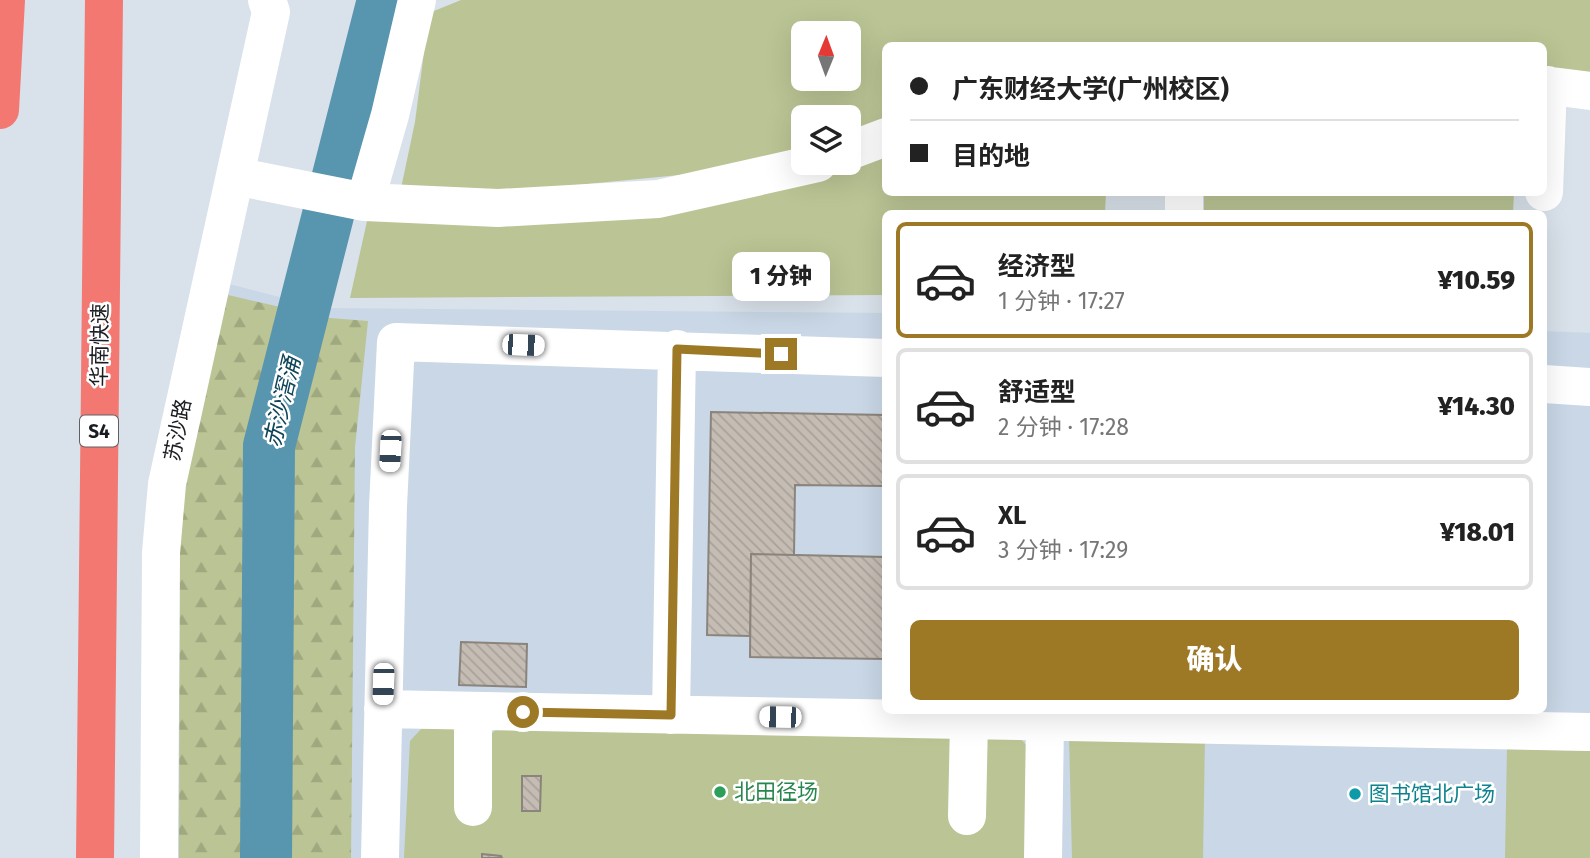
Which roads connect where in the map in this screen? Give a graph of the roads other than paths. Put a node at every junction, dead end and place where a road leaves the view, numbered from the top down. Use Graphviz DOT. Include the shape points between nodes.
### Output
graph roads {
  1 [pos="417,0"];
  2 [pos="104,2"];
  3 [pos="269,6"];
  4 [pos="6,7"];
  5 [pos="1547,85"];
  6 [pos="1590,91"];
  7 [pos="0,110"];
  8 [pos="882,138"];
  9 [pos="861,146"];
  10 [pos="791,169"];
  11 [pos="235,176"];
  12 [pos="365,202"];
  13 [pos="677,349"];
  14 [pos="882,358"];
  15 [pos="1547,384"];
  16 [pos="1590,387"];
  17 [pos="383,709"];
  18 [pos="473,711"];
  19 [pos="671,715"];
  20 [pos="1169,718"];
  21 [pos="1528,720"];
  22 [pos="970,721"];
  23 [pos="1045,722"];
  24 [pos="1590,732"];
  25 [pos="473,807"];
  26 [pos="967,816"];
  27 [pos="95,858"];
  28 [pos="159,858"];
  29 [pos="380,858"];
  30 [pos="1043,858"];
  1 -- 12 [label="street"];
  2 -- 27 [label="highway, 华南快速 / S4"];
  3 -- 11 [label="street, 苏沙路"];
  4 -- 7 [label="highway"];
  5 -- 6 [label="street"];
  8 -- 9 [label="street"];
  10 -- 12 [label="street" via="658,199 498,208"];
  11 -- 12 [label="street"];
  11 -- 28 [label="street, 苏沙路" via="167,484 161,553"];
  13 -- 14 [label="street"];
  13 -- 17 [label="street" via="396,342"];
  13 -- 19 [label="street"];
  15 -- 16 [label="street"];
  17 -- 18 [label="street"];
  17 -- 29 [label="street"];
  18 -- 19 [label="street"];
  18 -- 25 [label="street"];
  19 -- 22 [label="street"];
  20 -- 21 [label="street"];
  20 -- 23 [label="street"];
  21 -- 24 [label="street"];
  22 -- 23 [label="street"];
  22 -- 26 [label="street"];
  23 -- 30 [label="street"];
}
